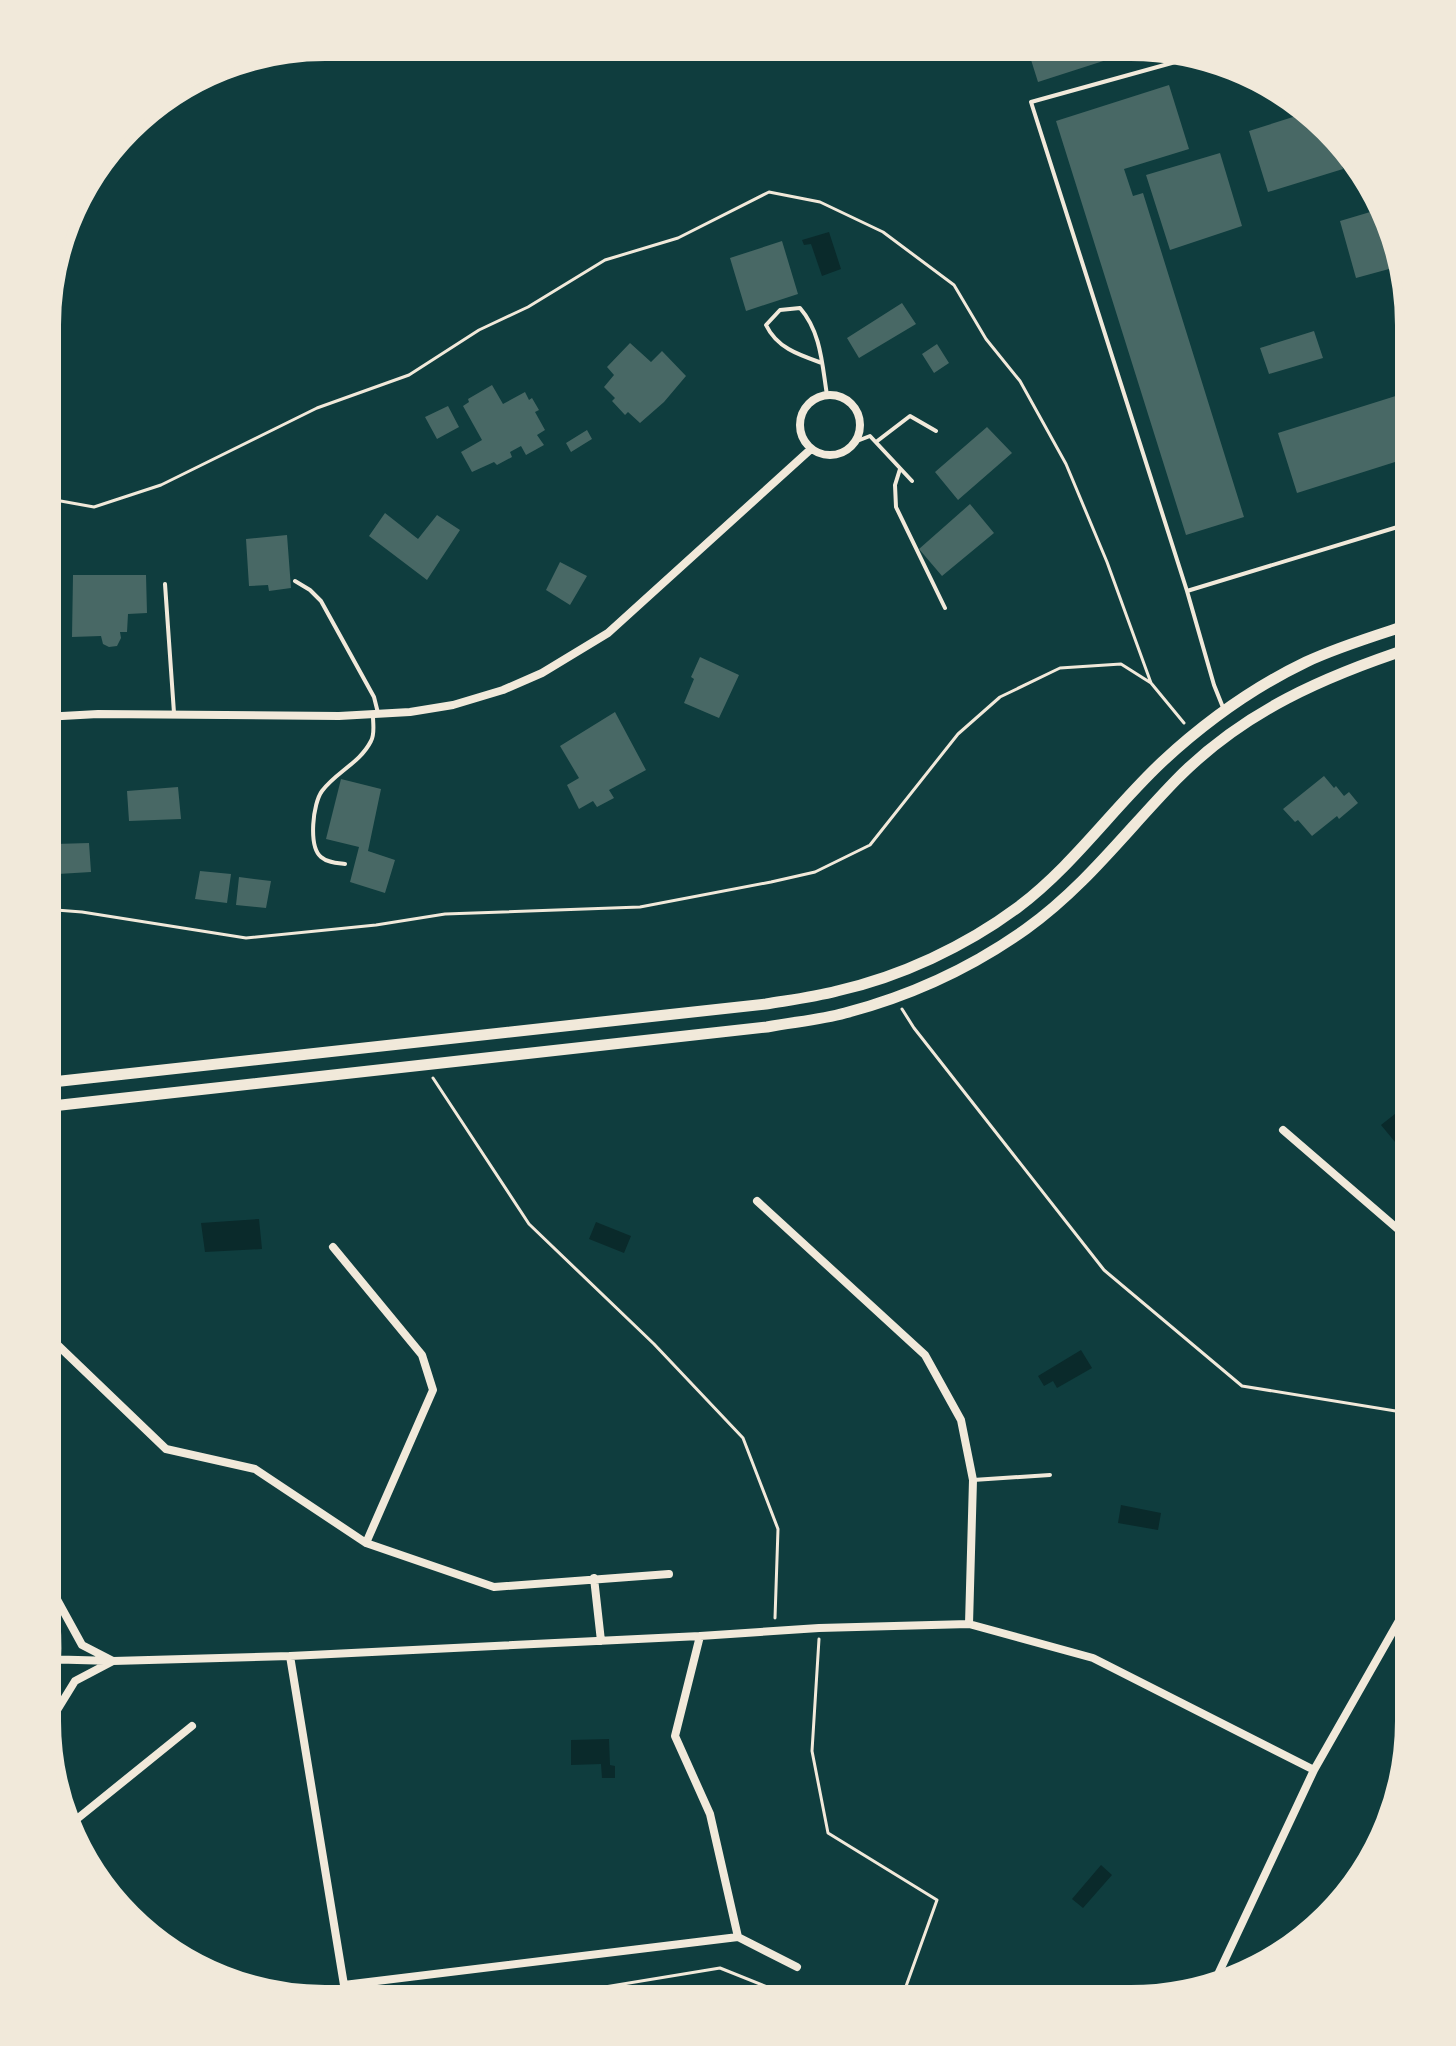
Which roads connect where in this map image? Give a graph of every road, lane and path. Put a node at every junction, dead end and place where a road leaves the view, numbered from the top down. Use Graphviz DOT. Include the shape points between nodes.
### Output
graph roads {
  1 [pos="1180,61"];
  2 [pos="822,363"];
  3 [pos="827,395"];
  4 [pos="936,431"];
  5 [pos="857,441"];
  6 [pos="876,442"];
  7 [pos="811,449"];
  8 [pos="900,469"];
  9 [pos="912,481"];
  10 [pos="56,500"];
  11 [pos="1400,526"];
  12 [pos="295,581"];
  13 [pos="165,584"];
  14 [pos="1187,591"];
  15 [pos="945,608"];
  16 [pos="1400,628"];
  17 [pos="1400,652"];
  18 [pos="1151,683"];
  19 [pos="1225,711"];
  20 [pos="375,714"];
  21 [pos="174,715"];
  22 [pos="56,716"];
  23 [pos="1194,735"];
  24 [pos="345,864"];
  25 [pos="56,910"];
  26 [pos="894,998"];
  27 [pos="430,1063"];
  28 [pos="56,1082"];
  29 [pos="56,1106"];
  30 [pos="1283,1130"];
  31 [pos="757,1201"];
  32 [pos="1399,1230"];
  33 [pos="333,1247"];
  34 [pos="58,1346"];
  35 [pos="1399,1412"];
  36 [pos="1050,1475"];
  37 [pos="973,1480"];
  38 [pos="366,1543"];
  39 [pos="669,1574"];
  40 [pos="594,1578"];
  41 [pos="56,1598"];
  42 [pos="1399,1620"];
  43 [pos="969,1624"];
  44 [pos="819,1628"];
  45 [pos="775,1630"];
  46 [pos="700,1636"];
  47 [pos="56,1638"];
  48 [pos="601,1641"];
  49 [pos="290,1656"];
  50 [pos="57,1660"];
  51 [pos="113,1661"];
  52 [pos="56,1670"];
  53 [pos="56,1712"];
  54 [pos="192,1726"];
  55 [pos="1314,1770"];
  56 [pos="75,1820"];
  57 [pos="738,1937"];
  58 [pos="797,1967"];
  59 [pos="1217,1976"];
  60 [pos="587,1990"];
  61 [pos="775,1990"];
  62 [pos="905,1990"];
  1 -- 14 [label="lane" via="1031,102"];
  2 -- 2 [label="lane" via="812,323 800,308 780,310 766,325 772,337 792,352"];
  2 -- 3 [label="lane"];
  3 -- 5 [label="street" via="843,397 858,410"];
  3 -- 7 [label="street" via="802,413 801,433"];
  4 -- 6 [label="lane" via="910,416"];
  5 -- 6 [label="lane" via="870,436"];
  5 -- 7 [label="street" via="831,456"];
  6 -- 8 [label="lane"];
  7 -- 20 [label="street" via="635,612 577,654 503,690 453,705"];
  8 -- 9 [label="lane"];
  8 -- 15 [label="lane" via="896,507"];
  10 -- 18 [label="path" via="94,507 161,485 317,408 409,375 605,260 678,238 769,192 820,202 883,232 954,285 986,339 1020,381 1066,464"];
  11 -- 14 [label="lane"];
  12 -- 20 [label="lane" via="321,601 374,697"];
  13 -- 21 [label="lane"];
  14 -- 19 [label="lane"];
  16 -- 19 [label="street" via="1305,663"];
  17 -- 26 [label="street" via="1310,685 1264,711 1179,777 1078,886 1027,928 977,961"];
  18 -- 23 [label="path"];
  18 -- 25 [label="path" via="1121,664 1060,668 1000,697 958,734 870,845 815,872 771,882 640,907 445,914 246,938"];
  19 -- 23 [label="street"];
  20 -- 21 [label="street"];
  20 -- 24 [label="lane" via="373,738 361,757 320,794 313,823 318,855"];
  21 -- 22 [label="street"];
  23 -- 28 [label="street" via="1161,763 1059,873 1016,908 969,939 888,977 766,1004"];
  26 -- 27 [label="street" via="843,1014 767,1027"];
  26 -- 35 [label="path" via="1104,1270 1242,1386"];
  27 -- 29 [label="street"];
  27 -- 45 [label="path" via="433,1077 529,1224 743,1438 778,1529"];
  30 -- 32 [label="street"];
  31 -- 37 [label="street" via="925,1355 961,1420"];
  33 -- 38 [label="street" via="422,1355 433,1390"];
  34 -- 38 [label="street" via="166,1449 255,1469"];
  36 -- 37 [label="lane"];
  37 -- 43 [label="street"];
  38 -- 40 [label="street" via="494,1587"];
  39 -- 40 [label="street"];
  40 -- 48 [label="street"];
  41 -- 51 [label="street" via="82,1645"];
  42 -- 55 [label="street"];
  43 -- 44 [label="street"];
  43 -- 55 [label="street" via="1093,1658"];
  44 -- 45 [label="street"];
  44 -- 62 [label="path" via="812,1751 828,1833 937,1900"];
  45 -- 46 [label="street"];
  46 -- 48 [label="street"];
  46 -- 57 [label="street" via="675,1736 710,1814"];
  47 -- 50 [label="street"];
  48 -- 49 [label="street"];
  49 -- 51 [label="street"];
  49 -- 57 [label="street" via="344,1985"];
  50 -- 51 [label="street"];
  50 -- 52 [label="street"];
  51 -- 53 [label="street" via="75,1681"];
  54 -- 56 [label="street"];
  55 -- 59 [label="street"];
  57 -- 58 [label="street"];
  60 -- 61 [label="path" via="720,1968"];
}
